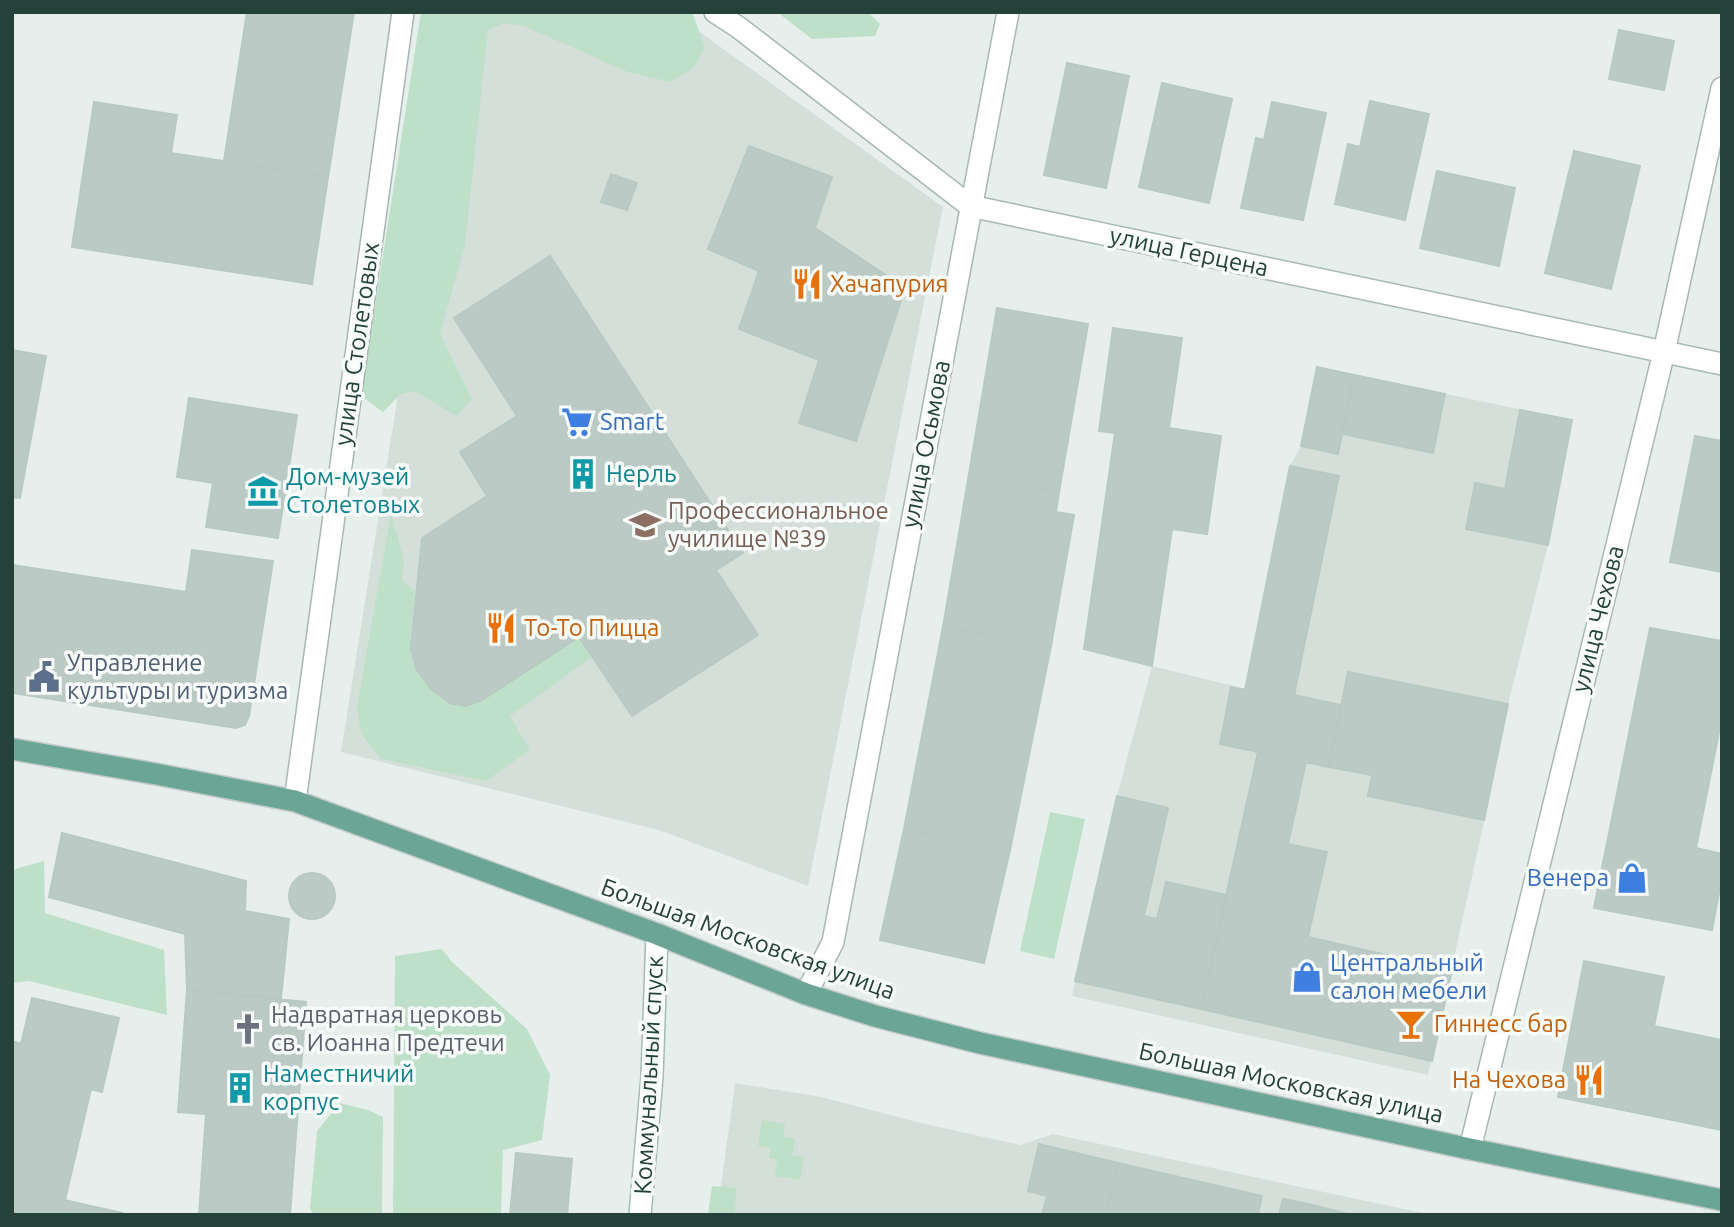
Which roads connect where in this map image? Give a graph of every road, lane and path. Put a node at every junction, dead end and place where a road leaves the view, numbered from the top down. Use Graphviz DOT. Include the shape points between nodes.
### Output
graph roads {
  1 [pos="403,12"];
  2 [pos="715,12"];
  3 [pos="1008,12"];
  4 [pos="1722,88"];
  5 [pos="970,206"];
  6 [pos="1664,352"];
  7 [pos="1722,363"];
  8 [pos="12,750"];
  9 [pos="295,802"];
  10 [pos="657,934"];
  11 [pos="806,994"];
  12 [pos="1470,1149"];
  13 [pos="1722,1200"];
  14 [pos="640,1215"];
  1 -- 9 [label="street, улица Столетовых"];
  2 -- 5 [label="street, улица Герцена"];
  3 -- 5 [label="street, улица Осьмова"];
  4 -- 6 [label="street, улица Чехова"];
  5 -- 6 [label="street, улица Герцена"];
  5 -- 11 [label="street, улица Осьмова" via="832,943"];
  6 -- 7 [label="street, улица Герцена"];
  6 -- 12 [label="street, улица Чехова"];
  8 -- 9 [label="main road, Большая Московская улица"];
  9 -- 10 [label="main road, Большая Московская улица"];
  10 -- 11 [label="main road, Большая Московская улица"];
  10 -- 14 [label="street, Коммунальный спуск" via="652,1077"];
  11 -- 12 [label="main road, Большая Московская улица" via="980,1043"];
  12 -- 13 [label="main road, Большая Московская улица"];
}
